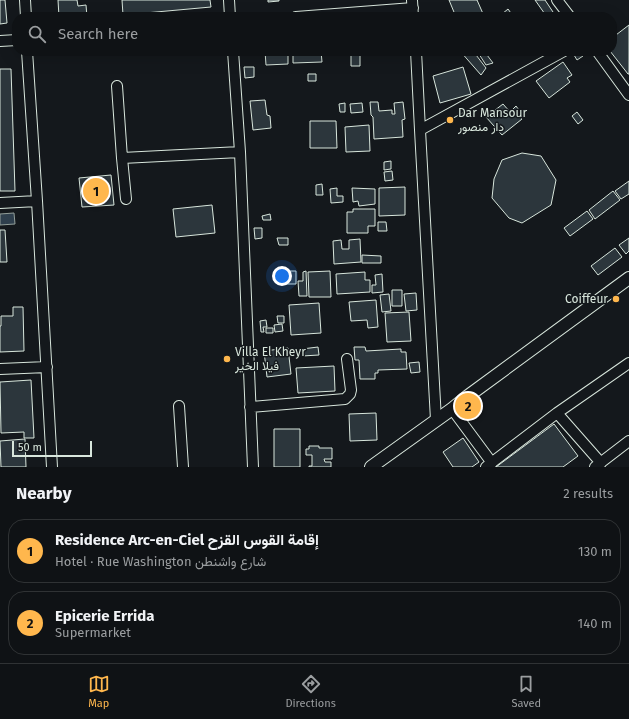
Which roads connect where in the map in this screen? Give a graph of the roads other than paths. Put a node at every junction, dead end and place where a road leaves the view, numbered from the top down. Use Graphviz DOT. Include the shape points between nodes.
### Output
graph roads {
  1 [pos="25,0"];
  2 [pos="229,0"];
  3 [pos="557,0"];
  4 [pos="413,8"];
  5 [pos="26,12"];
  6 [pos="230,12"];
  7 [pos="361,12"];
  8 [pos="566,12"];
  9 [pos="0,40"];
  10 [pos="12,40"];
  11 [pos="27,56"];
  12 [pos="233,56"];
  13 [pos="416,56"];
  14 [pos="555,56"];
  15 [pos="601,56"];
  16 [pos="116,86"];
  17 [pos="629,95"];
  18 [pos="420,130"];
  19 [pos="240,152"];
  20 [pos="122,158"];
  21 [pos="126,199"];
  22 [pos="37,201"];
  23 [pos="0,203"];
  24 [pos="629,278"];
  25 [pos="347,359"];
  26 [pos="629,363"];
  27 [pos="47,367"];
  28 [pos="0,369"];
  29 [pos="179,406"];
  30 [pos="250,407"];
  31 [pos="452,409"];
  32 [pos="557,414"];
  33 [pos="436,420"];
  34 [pos="629,441"];
  35 [pos="489,465"];
  36 [pos="598,465"];
  37 [pos="52,467"];
  38 [pos="183,467"];
  39 [pos="253,467"];
  40 [pos="371,467"];
  1 -- 5 [label="street"];
  2 -- 6 [label="street"];
  3 -- 8 [label="street"];
  4 -- 7 [label="street"];
  9 -- 10 [label="street"];
  11 -- 22 [label="street"];
  12 -- 19 [label="street"];
  13 -- 18 [label="street"];
  14 -- 18 [label="street"];
  15 -- 17 [label="street"];
  16 -- 20 [label="street"];
  18 -- 33 [label="street"];
  19 -- 20 [label="street"];
  19 -- 30 [label="street"];
  20 -- 21 [label="street"];
  22 -- 23 [label="street"];
  22 -- 27 [label="street"];
  24 -- 31 [label="street"];
  25 -- 30 [label="street" via="351,390 345,399"];
  26 -- 32 [label="street"];
  27 -- 28 [label="street"];
  27 -- 37 [label="street"];
  29 -- 38 [label="street"];
  30 -- 39 [label="street"];
  31 -- 33 [label="street"];
  31 -- 35 [label="street"];
  32 -- 35 [label="street"];
  32 -- 36 [label="street"];
  33 -- 40 [label="street"];
  34 -- 36 [label="street"];
}
